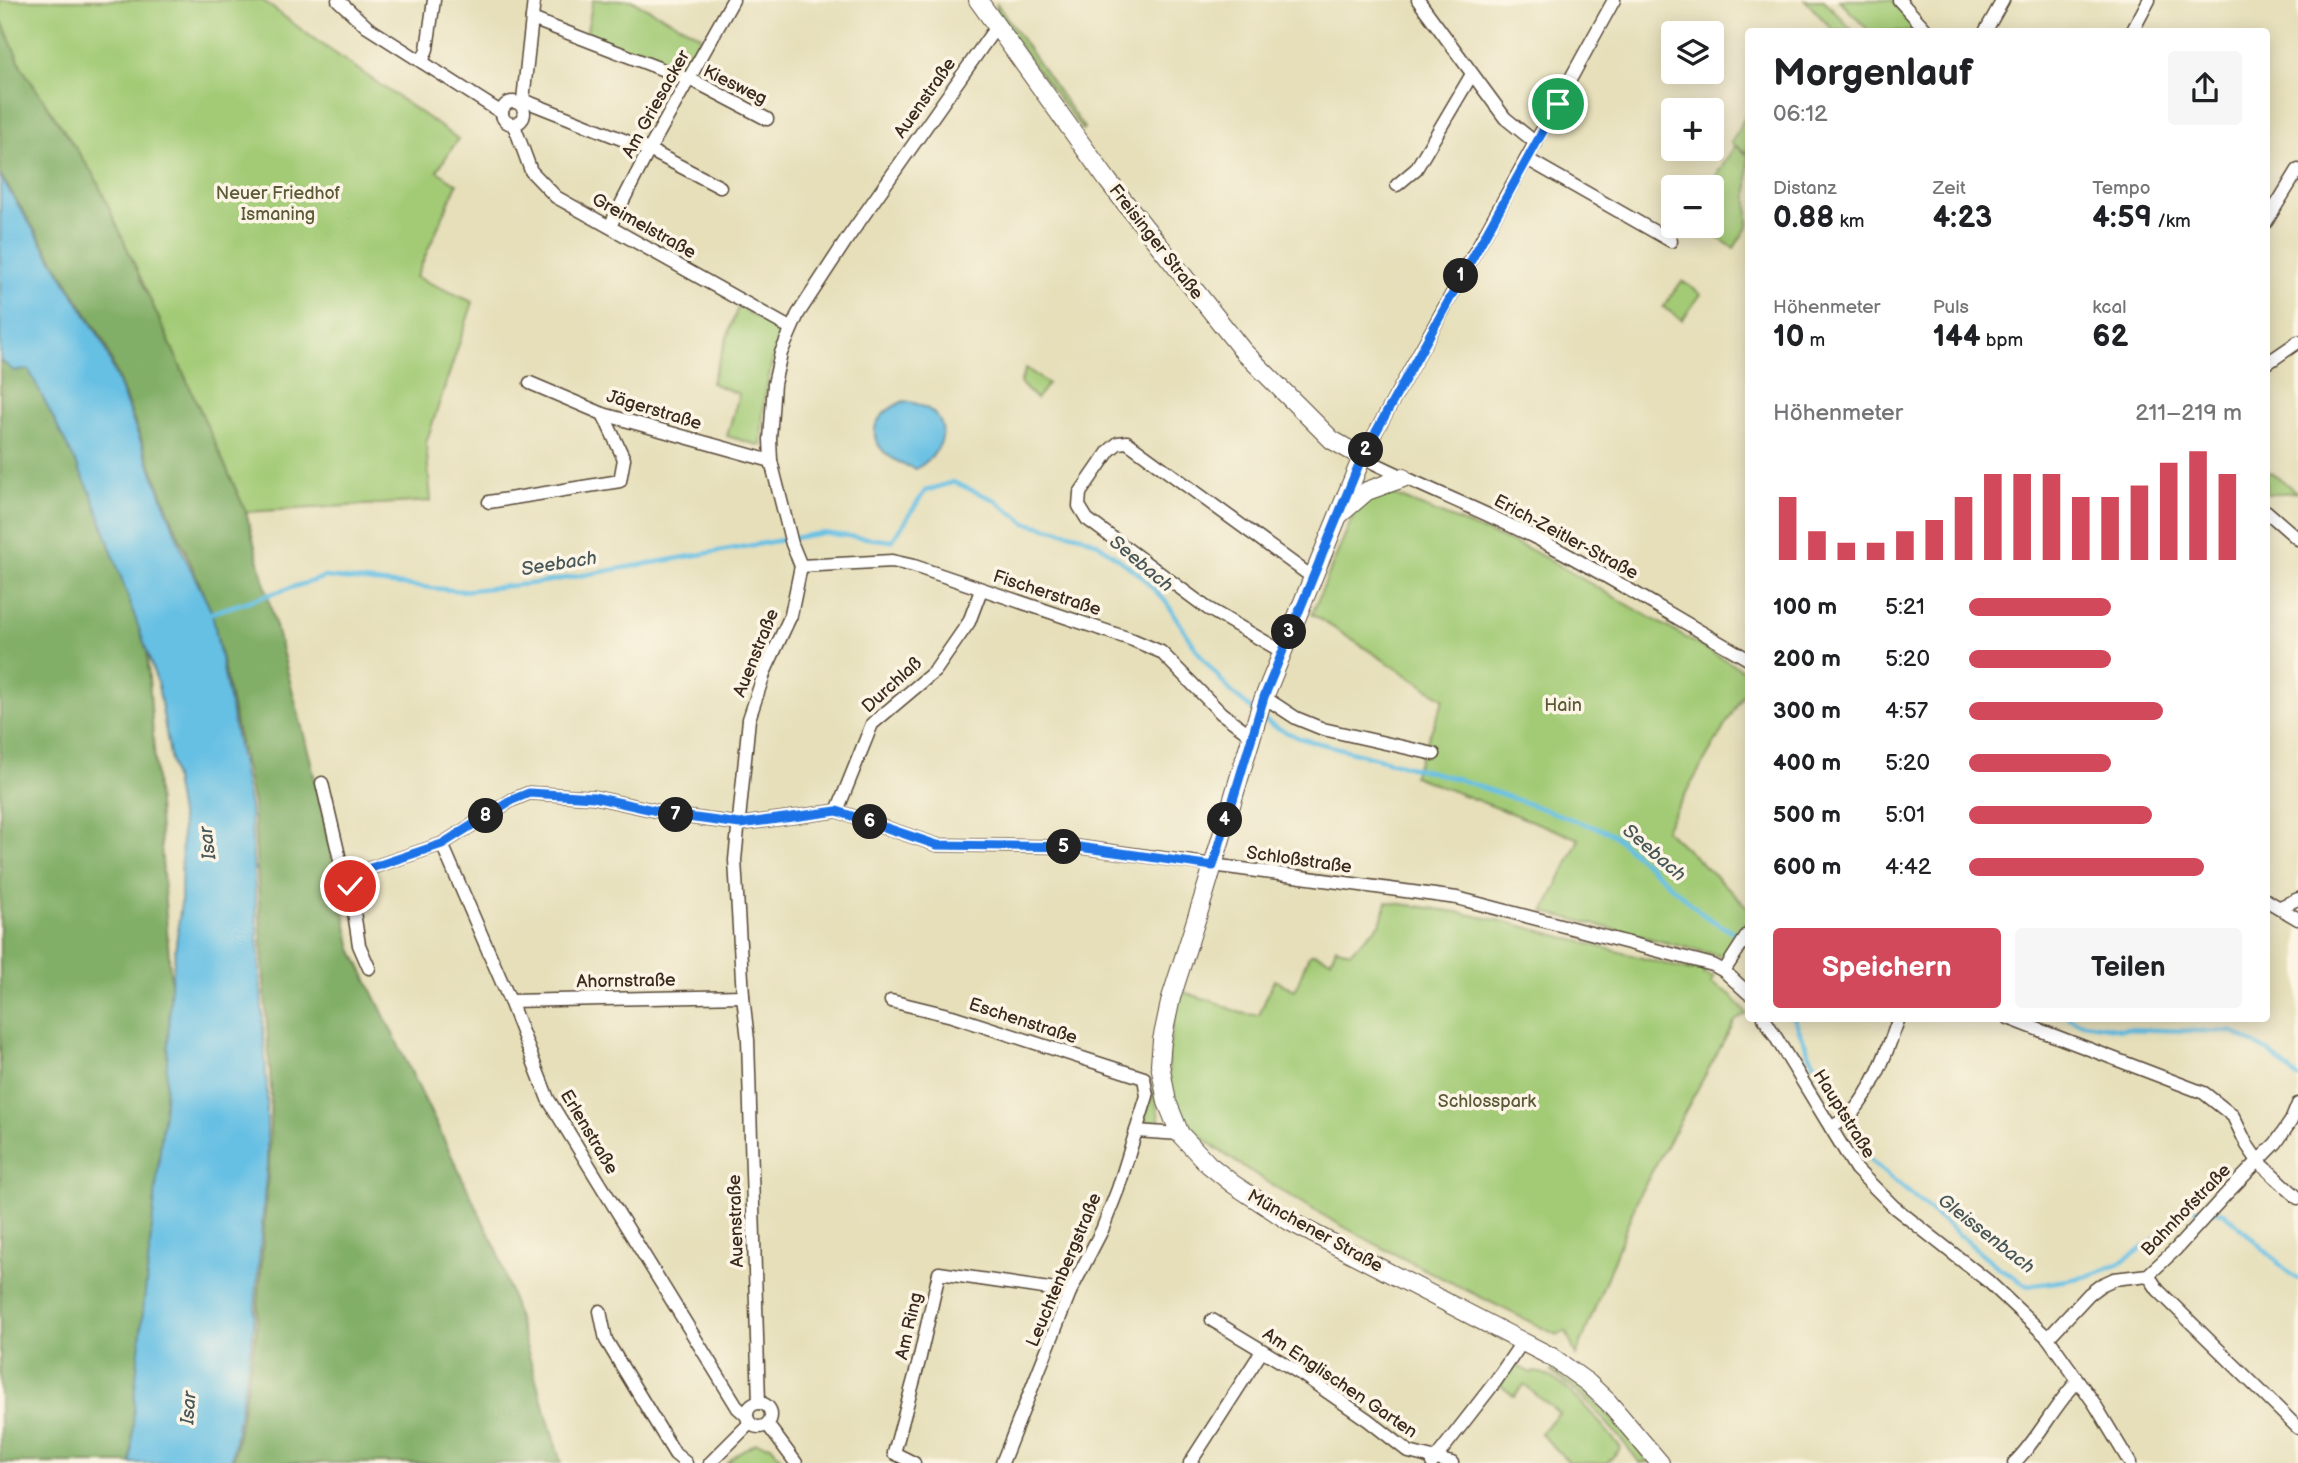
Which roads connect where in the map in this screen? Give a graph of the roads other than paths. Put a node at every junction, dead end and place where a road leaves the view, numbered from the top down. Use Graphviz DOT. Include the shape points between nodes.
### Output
graph roads {
  1 [pos="338,0"];
  2 [pos="433,0"];
  3 [pos="534,0"];
  4 [pos="733,0"];
  5 [pos="978,0"];
  6 [pos="1418,0"];
  7 [pos="1614,0"];
  8 [pos="1899,0"];
  9 [pos="2003,0"];
  10 [pos="2149,0"];
  11 [pos="532,19"];
  12 [pos="996,27"];
  13 [pos="1924,28"];
  14 [pos="1988,28"];
  15 [pos="2134,28"];
  16 [pos="422,62"];
  17 [pos="1472,74"];
  18 [pos="689,82"];
  19 [pos="522,102"];
  20 [pos="502,113"];
  21 [pos="767,119"];
  22 [pos="514,125"];
  23 [pos="1536,143"];
  24 [pos="649,150"];
  25 [pos="1527,159"];
  26 [pos="2298,170"];
  27 [pos="1397,185"];
  28 [pos="720,187"];
  29 [pos="2270,216"];
  30 [pos="610,226"];
  31 [pos="1671,241"];
  32 [pos="790,328"];
  33 [pos="2295,349"];
  34 [pos="2270,362"];
  35 [pos="530,383"];
  36 [pos="603,414"];
  37 [pos="1362,457"];
  38 [pos="771,461"];
  39 [pos="1403,478"];
  40 [pos="489,502"];
  41 [pos="2270,514"];
  42 [pos="1337,517"];
  43 [pos="2298,539"];
  44 [pos="801,566"];
  45 [pos="1312,577"];
  46 [pos="981,590"];
  47 [pos="1281,652"];
  48 [pos="1745,657"];
  49 [pos="1262,701"];
  50 [pos="1253,729"];
  51 [pos="1434,754"];
  52 [pos="321,783"];
  53 [pos="837,811"];
  54 [pos="740,824"];
  55 [pos="442,844"];
  56 [pos="1213,866"];
  57 [pos="344,877"];
  58 [pos="2298,899"];
  59 [pos="2270,902"];
  60 [pos="2280,907"];
  61 [pos="2298,919"];
  62 [pos="1745,939"];
  63 [pos="369,968"];
  64 [pos="1724,971"];
  65 [pos="1745,990"];
  66 [pos="743,996"];
  67 [pos="510,1001"];
  68 [pos="891,1001"];
  69 [pos="1767,1022"];
  70 [pos="1897,1022"];
  71 [pos="2018,1022"];
  72 [pos="1160,1064"];
  73 [pos="1144,1078"];
  74 [pos="2298,1104"];
  75 [pos="1839,1123"];
  76 [pos="1136,1131"];
  77 [pos="1180,1134"];
  78 [pos="2258,1161"];
  79 [pos="2298,1198"];
  80 [pos="2148,1275"];
  81 [pos="1070,1292"];
  82 [pos="600,1311"];
  83 [pos="1212,1320"];
  84 [pos="2048,1338"];
  85 [pos="1523,1341"];
  86 [pos="1262,1351"];
  87 [pos="2078,1381"];
  88 [pos="759,1402"];
  89 [pos="748,1420"];
  90 [pos="767,1424"];
  91 [pos="2298,1428"];
  92 [pos="1435,1460"];
  93 [pos="686,1463"];
  94 [pos="710,1463"];
  95 [pos="796,1463"];
  96 [pos="914,1463"];
  97 [pos="1002,1463"];
  98 [pos="1190,1463"];
  99 [pos="1452,1463"];
  100 [pos="1660,1463"];
  101 [pos="2014,1463"];
  102 [pos="2130,1463"];
  1 -- 16 [label="street" via="367,27"];
  2 -- 16 [label="street"];
  3 -- 11 [label="street"];
  4 -- 18 [label="street, Am Griesacker"];
  5 -- 12 [label="main road, Freisinger Straße"];
  6 -- 17 [label="street"];
  7 -- 23 [label="street"];
  8 -- 13 [label="street"];
  9 -- 14 [label="street"];
  10 -- 15 [label="street"];
  11 -- 18 [label="street, Kiesweg"];
  11 -- 19 [label="street"];
  12 -- 32 [label="street, Auenstraße"];
  12 -- 37 [label="main road, Freisinger Straße" via="1108,181 1243,351 1332,440"];
  16 -- 20 [label="street"];
  17 -- 23 [label="street" via="1505,118"];
  17 -- 27 [label="street" via="1416,169"];
  18 -- 21 [label="street, Kiesweg"];
  18 -- 24 [label="street, Am Griesacker"];
  19 -- 20 [label="street" via="510,103"];
  19 -- 22 [label="street" via="524,115"];
  19 -- 24 [label="street"];
  20 -- 22 [label="street"];
  22 -- 30 [label="street, Greimelstraße" via="531,171 542,184 556,197"];
  23 -- 25 [label="street"];
  24 -- 28 [label="street"];
  24 -- 30 [label="street, Am Griesacker"];
  25 -- 31 [label="street"];
  25 -- 37 [label="street"];
  26 -- 29 [label="street"];
  30 -- 32 [label="street, Greimelstraße"];
  32 -- 38 [label="street, Auenstraße" via="774,384"];
  33 -- 34 [label="street"];
  35 -- 36 [label="street, Jägerstraße"];
  36 -- 38 [label="street, Jägerstraße"];
  36 -- 40 [label="street" via="624,459 620,481"];
  37 -- 39 [label="street, Erich-Zeitler-Straße"];
  37 -- 42 [label="main road, Münchener Straße"];
  38 -- 44 [label="street, Auenstraße"];
  39 -- 42 [label="main road" via="1367,491"];
  39 -- 48 [label="street, Erich-Zeitler-Straße" via="1542,541"];
  41 -- 43 [label="street"];
  42 -- 45 [label="main road, Münchener Straße"];
  44 -- 46 [label="street, Fischerstraße" via="892,561"];
  44 -- 54 [label="street, Auenstraße" via="791,615 748,719"];
  45 -- 47 [label="main road, Münchener Straße"];
  45 -- 47 [label="street" via="1128,442 1109,451 1080,493 1079,506 1087,519 1207,608"];
  46 -- 50 [label="street, Fischerstraße" via="1161,652 1221,713"];
  46 -- 53 [label="street, Durchlaß" via="969,622 935,671 872,724"];
  47 -- 49 [label="main road, Münchener Straße"];
  49 -- 50 [label="main road, Münchener Straße"];
  49 -- 51 [label="street" via="1323,729"];
  50 -- 56 [label="main road, Münchener Straße"];
  52 -- 57 [label="street"];
  53 -- 54 [label="street, Schloßstraße"];
  53 -- 56 [label="street, Schloßstraße" via="937,845 1079,847"];
  54 -- 55 [label="street, Schloßstraße" via="594,797 529,793"];
  54 -- 66 [label="street, Auenstraße" via="735,860"];
  55 -- 57 [label="street, Schloßstraße"];
  55 -- 67 [label="street, Erlenstraße"];
  56 -- 64 [label="street, Schloßstraße" via="1457,898"];
  56 -- 72 [label="main road, Münchener Straße" via="1171,998"];
  57 -- 63 [label="street" via="350,886 359,945"];
  58 -- 60 [label="street"];
  59 -- 60 [label="street"];
  60 -- 61 [label="street"];
  62 -- 64 [label="street"];
  64 -- 65 [label="street"];
  66 -- 67 [label="street, Ahornstraße"];
  66 -- 88 [label="street, Auenstraße"];
  67 -- 89 [label="street, Erlenstraße" via="548,1099"];
  68 -- 73 [label="street, Eschenstraße"];
  69 -- 75 [label="street, Hauptstraße"];
  70 -- 75 [label="street" via="1864,1096"];
  71 -- 78 [label="street" via="2204,1093 2234,1116"];
  72 -- 73 [label="street"];
  72 -- 77 [label="main road, Münchener Straße" via="1167,1102"];
  73 -- 76 [label="street" via="1147,1096"];
  74 -- 78 [label="street, Bahnhofstraße" via="2276,1143"];
  75 -- 84 [label="street, Hauptstraße" via="1856,1169"];
  76 -- 77 [label="street"];
  76 -- 81 [label="street, Leuchtenbergstraße" via="1102,1230"];
  77 -- 85 [label="main road, Münchener Straße" via="1233,1184 1289,1221"];
  78 -- 79 [label="street"];
  78 -- 80 [label="street, Bahnhofstraße"];
  80 -- 84 [label="street, Bahnhofstraße" via="2101,1285"];
  80 -- 91 [label="street"];
  81 -- 96 [label="street, Am Ring" via="940,1273 894,1453"];
  81 -- 97 [label="street, Leuchtenbergstraße"];
  82 -- 93 [label="street" via="606,1340 675,1454"];
  83 -- 86 [label="street, Am Englischen Garten"];
  84 -- 87 [label="street, Hauptstraße"];
  85 -- 92 [label="street"];
  85 -- 100 [label="main road, Münchener Straße" via="1588,1382"];
  86 -- 92 [label="street, Am Englischen Garten" via="1325,1390 1409,1452"];
  86 -- 98 [label="street"];
  87 -- 101 [label="street"];
  87 -- 102 [label="street, Hauptstraße"];
  88 -- 89 [label="street" via="749,1408"];
  88 -- 90 [label="street" via="771,1412"];
  89 -- 90 [label="street" via="760,1427"];
  89 -- 94 [label="street"];
  90 -- 95 [label="street"];
  92 -- 99 [label="street, Am Englischen Garten"];
}
